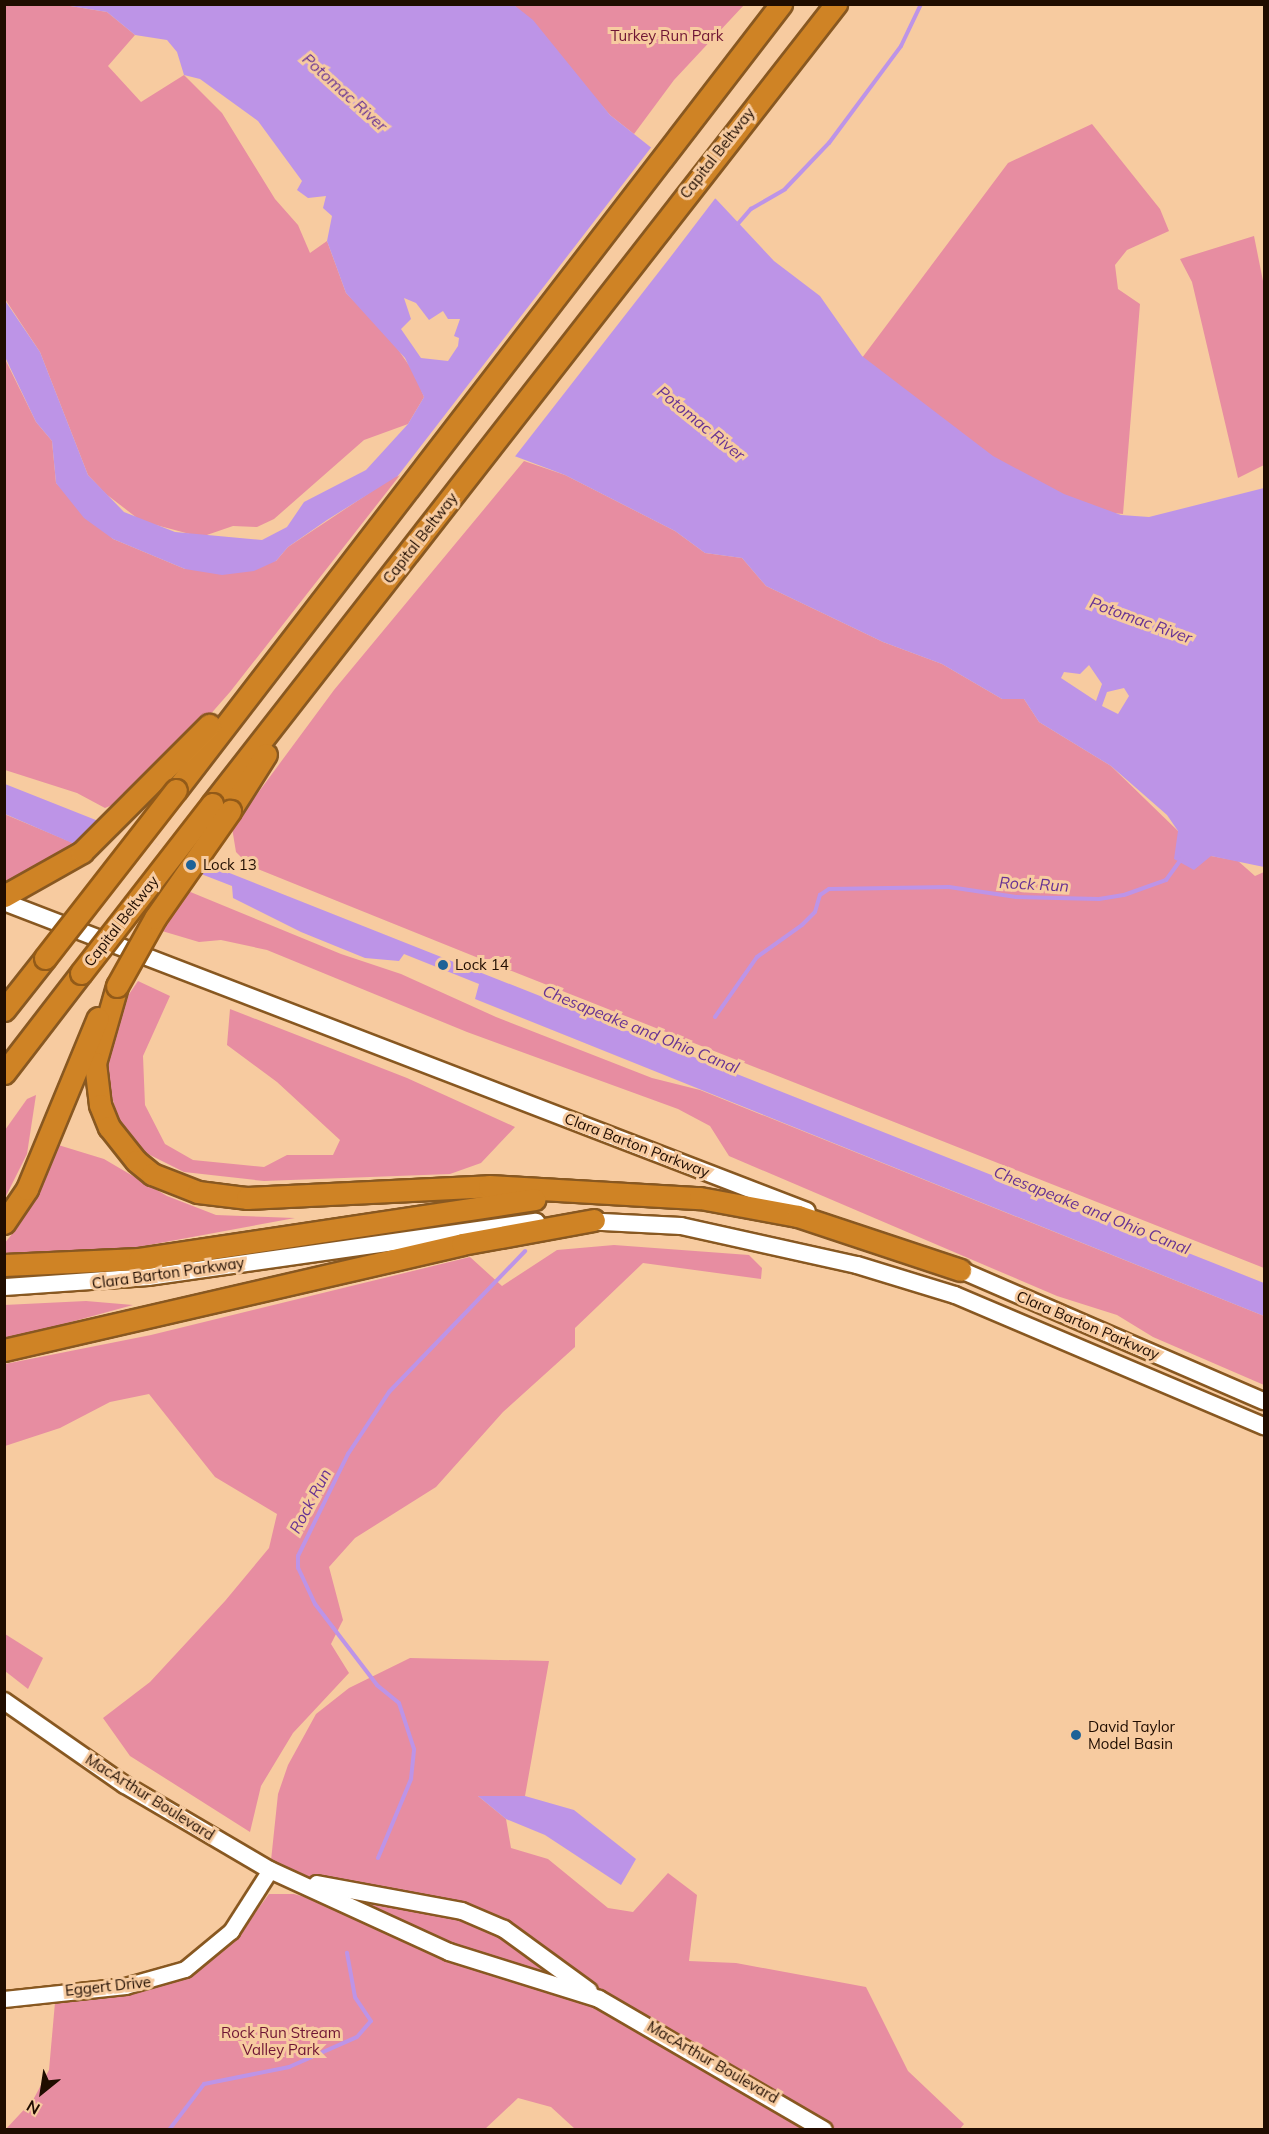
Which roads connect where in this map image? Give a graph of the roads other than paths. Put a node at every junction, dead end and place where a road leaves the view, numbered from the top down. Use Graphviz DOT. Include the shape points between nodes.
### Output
graph roads {
  1 [pos="781,4"];
  2 [pos="834,7"];
  3 [pos="166,786"];
  4 [pos="221,808"];
  5 [pos="4,896"];
  6 [pos="4,902"];
  7 [pos="117,986"];
  8 [pos="4,1010"];
  9 [pos="4,1073"];
  10 [pos="636,1195"];
  11 [pos="594,1221"];
  12 [pos="4,1223"];
  13 [pos="4,1265"];
  14 [pos="960,1270"];
  15 [pos="4,1287"];
  16 [pos="4,1350"];
  17 [pos="1264,1401"];
  18 [pos="1264,1426"];
  19 [pos="4,1701"];
  20 [pos="270,1870"];
  21 [pos="302,1882"];
  22 [pos="4,1999"];
  23 [pos="599,1999"];
  24 [pos="824,2130"];
  1 -- 3 [label="highway" via="293,634"];
  2 -- 4 [label="highway, Capital Beltway" via="326,659"];
  3 -- 5 [label="highway" via="82,852"];
  3 -- 8 [label="highway, bridge"];
  4 -- 7 [label="highway, bridge"];
  4 -- 9 [label="highway, Capital Beltway, bridge" via="81,973"];
  6 -- 14 [label="main road, Clara Barton Parkway"];
  7 -- 10 [label="highway" via="95,1063 100,1105 109,1127 136,1161 176,1184 198,1192 247,1198 432,1186"];
  7 -- 12 [label="highway" via="85,1038 39,1161"];
  10 -- 13 [label="highway" via="509,1202 139,1259"];
  10 -- 14 [label="highway" via="758,1206"];
  11 -- 15 [label="main road, Clara Barton Parkway" via="476,1227 148,1278"];
  11 -- 16 [label="highway" via="462,1244"];
  11 -- 18 [label="main road, Clara Barton Parkway" via="681,1226 760,1241 922,1285 1047,1332"];
  14 -- 17 [label="main road, Clara Barton Parkway"];
  19 -- 20 [label="main road, MacArthur Boulevard" via="171,1814"];
  20 -- 21 [label="main road, MacArthur Boulevard"];
  20 -- 22 [label="street, Eggert Drive" via="231,1931 185,1969 125,1986"];
  21 -- 23 [label="main road, MacArthur Boulevard" via="449,1952 524,1972"];
  21 -- 23 [label="main road, MacArthur Boulevard" via="462,1911 504,1929"];
  23 -- 24 [label="main road, MacArthur Boulevard" via="800,2111"];
}
